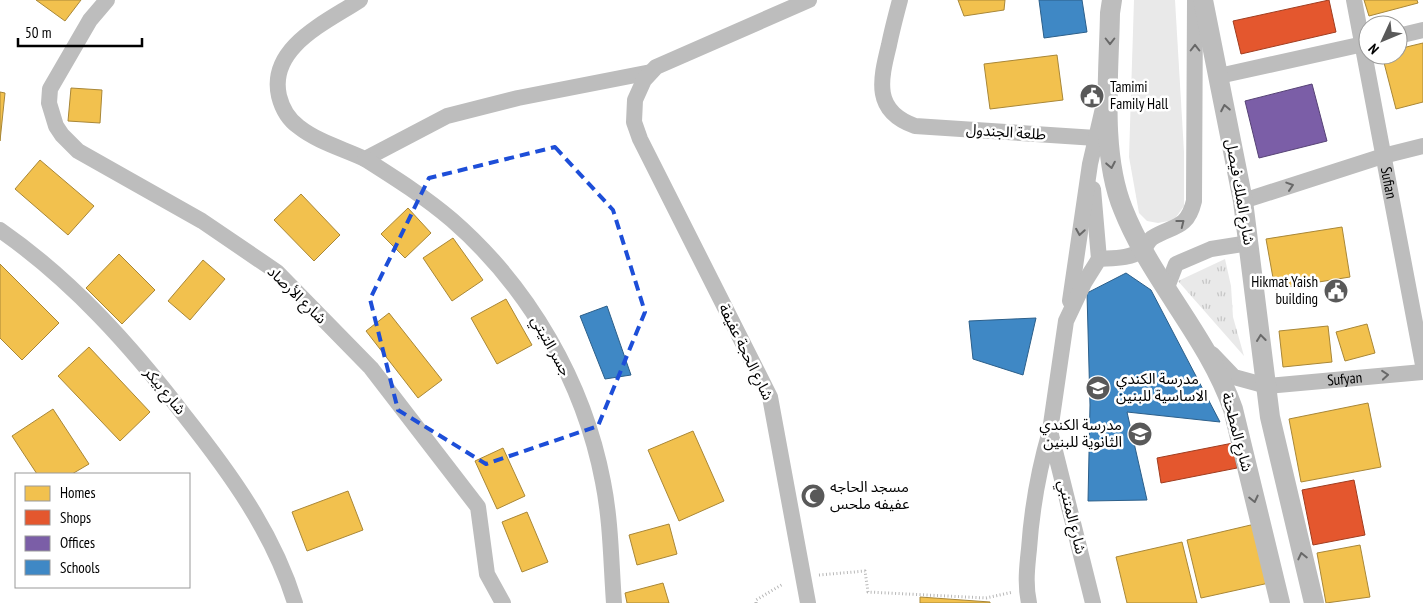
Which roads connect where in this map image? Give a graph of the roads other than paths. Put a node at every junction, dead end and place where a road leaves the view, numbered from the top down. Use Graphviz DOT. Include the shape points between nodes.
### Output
graph roads {
  1 [pos="107,0"];
  2 [pos="360,0"];
  3 [pos="809,0"];
  4 [pos="900,0"];
  5 [pos="1112,0"];
  6 [pos="1195,0"];
  7 [pos="1203,0"];
  8 [pos="1354,0"];
  9 [pos="1358,15"];
  10 [pos="1423,30"];
  11 [pos="1408,34"];
  12 [pos="1358,45"];
  13 [pos="1369,65"];
  14 [pos="651,72"];
  15 [pos="1218,76"];
  16 [pos="1109,82"];
  17 [pos="1096,138"];
  18 [pos="1423,146"];
  19 [pos="1383,156"];
  20 [pos="364,159"];
  21 [pos="1090,164"];
  22 [pos="1243,201"];
  23 [pos="0,230"];
  24 [pos="1249,243"];
  25 [pos="1142,250"];
  26 [pos="1099,258"];
  27 [pos="1166,290"];
  28 [pos="1196,338"];
  29 [pos="1423,365"];
  30 [pos="1423,372"];
  31 [pos="1267,386"];
  32 [pos="1050,431"];
  33 [pos="289,585"];
  34 [pos="1025,598"];
  35 [pos="295,603"];
  36 [pos="303,603"];
  37 [pos="503,603"];
  38 [pos="614,603"];
  39 [pos="808,603"];
  40 [pos="1093,603"];
  41 [pos="1280,603"];
  42 [pos="1314,603"];
  1 -- 37 [label="street, شارع الأرصاد" via="90,20 50,89 52,115 62,135 78,151 202,222 277,272 371,368 478,507 487,574"];
  2 -- 20 [label="street, جسر التيتي" via="295,45 283,62 278,92 285,112 299,127"];
  3 -- 14 [label="street"];
  4 -- 17 [label="street, طلعة الجندول" via="881,86 894,114 915,126"];
  5 -- 16 [label="main road, one-way"];
  25 -- 6 [label="street, one-way" via="1151,239 1186,220 1194,201"];
  7 -- 15 [label="main road, شارع الملك فيصل"];
  8 -- 9 [label="street, Sufian"];
  10 -- 11 [label="street"];
  12 -- 15 [label="street"];
  13 -- 19 [label="street, Sufian"];
  14 -- 20 [label="street" via="518,98 447,116"];
  14 -- 39 [label="street, شارع الحجة عفيفة" via="635,100 634,122 770,397"];
  22 -- 15 [label="main road, شارع الملك فيصل, one-way"];
  16 -- 17 [label="street"];
  16 -- 25 [label="main road, one-way" via="1109,153 1122,208"];
  17 -- 21 [label="street"];
  18 -- 19 [label="street"];
  22 -- 19 [label="street, one-way"];
  19 -- 29 [label="street, Sufian"];
  20 -- 38 [label="street, جسر التيتي" via="429,201 475,242 515,288 549,338 576,393 596,451 609,518"];
  21 -- 26 [label="street"];
  21 -- 32 [label="street, one-way"];
  22 -- 24 [label="main road, شارع الملك فيصل"];
  23 -- 33 [label="street, شارع بيكر" via="64,281 155,377 230,473 262,524"];
  24 -- 27 [label="street" via="1211,249 1176,264"];
  31 -- 24 [label="main road, شارع الملك فيصل, one-way"];
  25 -- 26 [label="street" via="1123,258"];
  25 -- 27 [label="main road, شارع المطحنة"];
  26 -- 32 [label="street" via="1066,321"];
  27 -- 28 [label="main road, شارع المطحنة"];
  28 -- 31 [label="street" via="1234,377"];
  28 -- 41 [label="main road, شارع المطحنة, one-way" via="1223,382 1233,409"];
  31 -- 30 [label="street, Sufyan, one-way"];
  42 -- 31 [label="main road, one-way" via="1270,417"];
  32 -- 34 [label="street" via="1036,478"];
  32 -- 40 [label="street, شارع المتنبي"];
  33 -- 35 [label="street"];
  33 -- 36 [label="street"];
}
